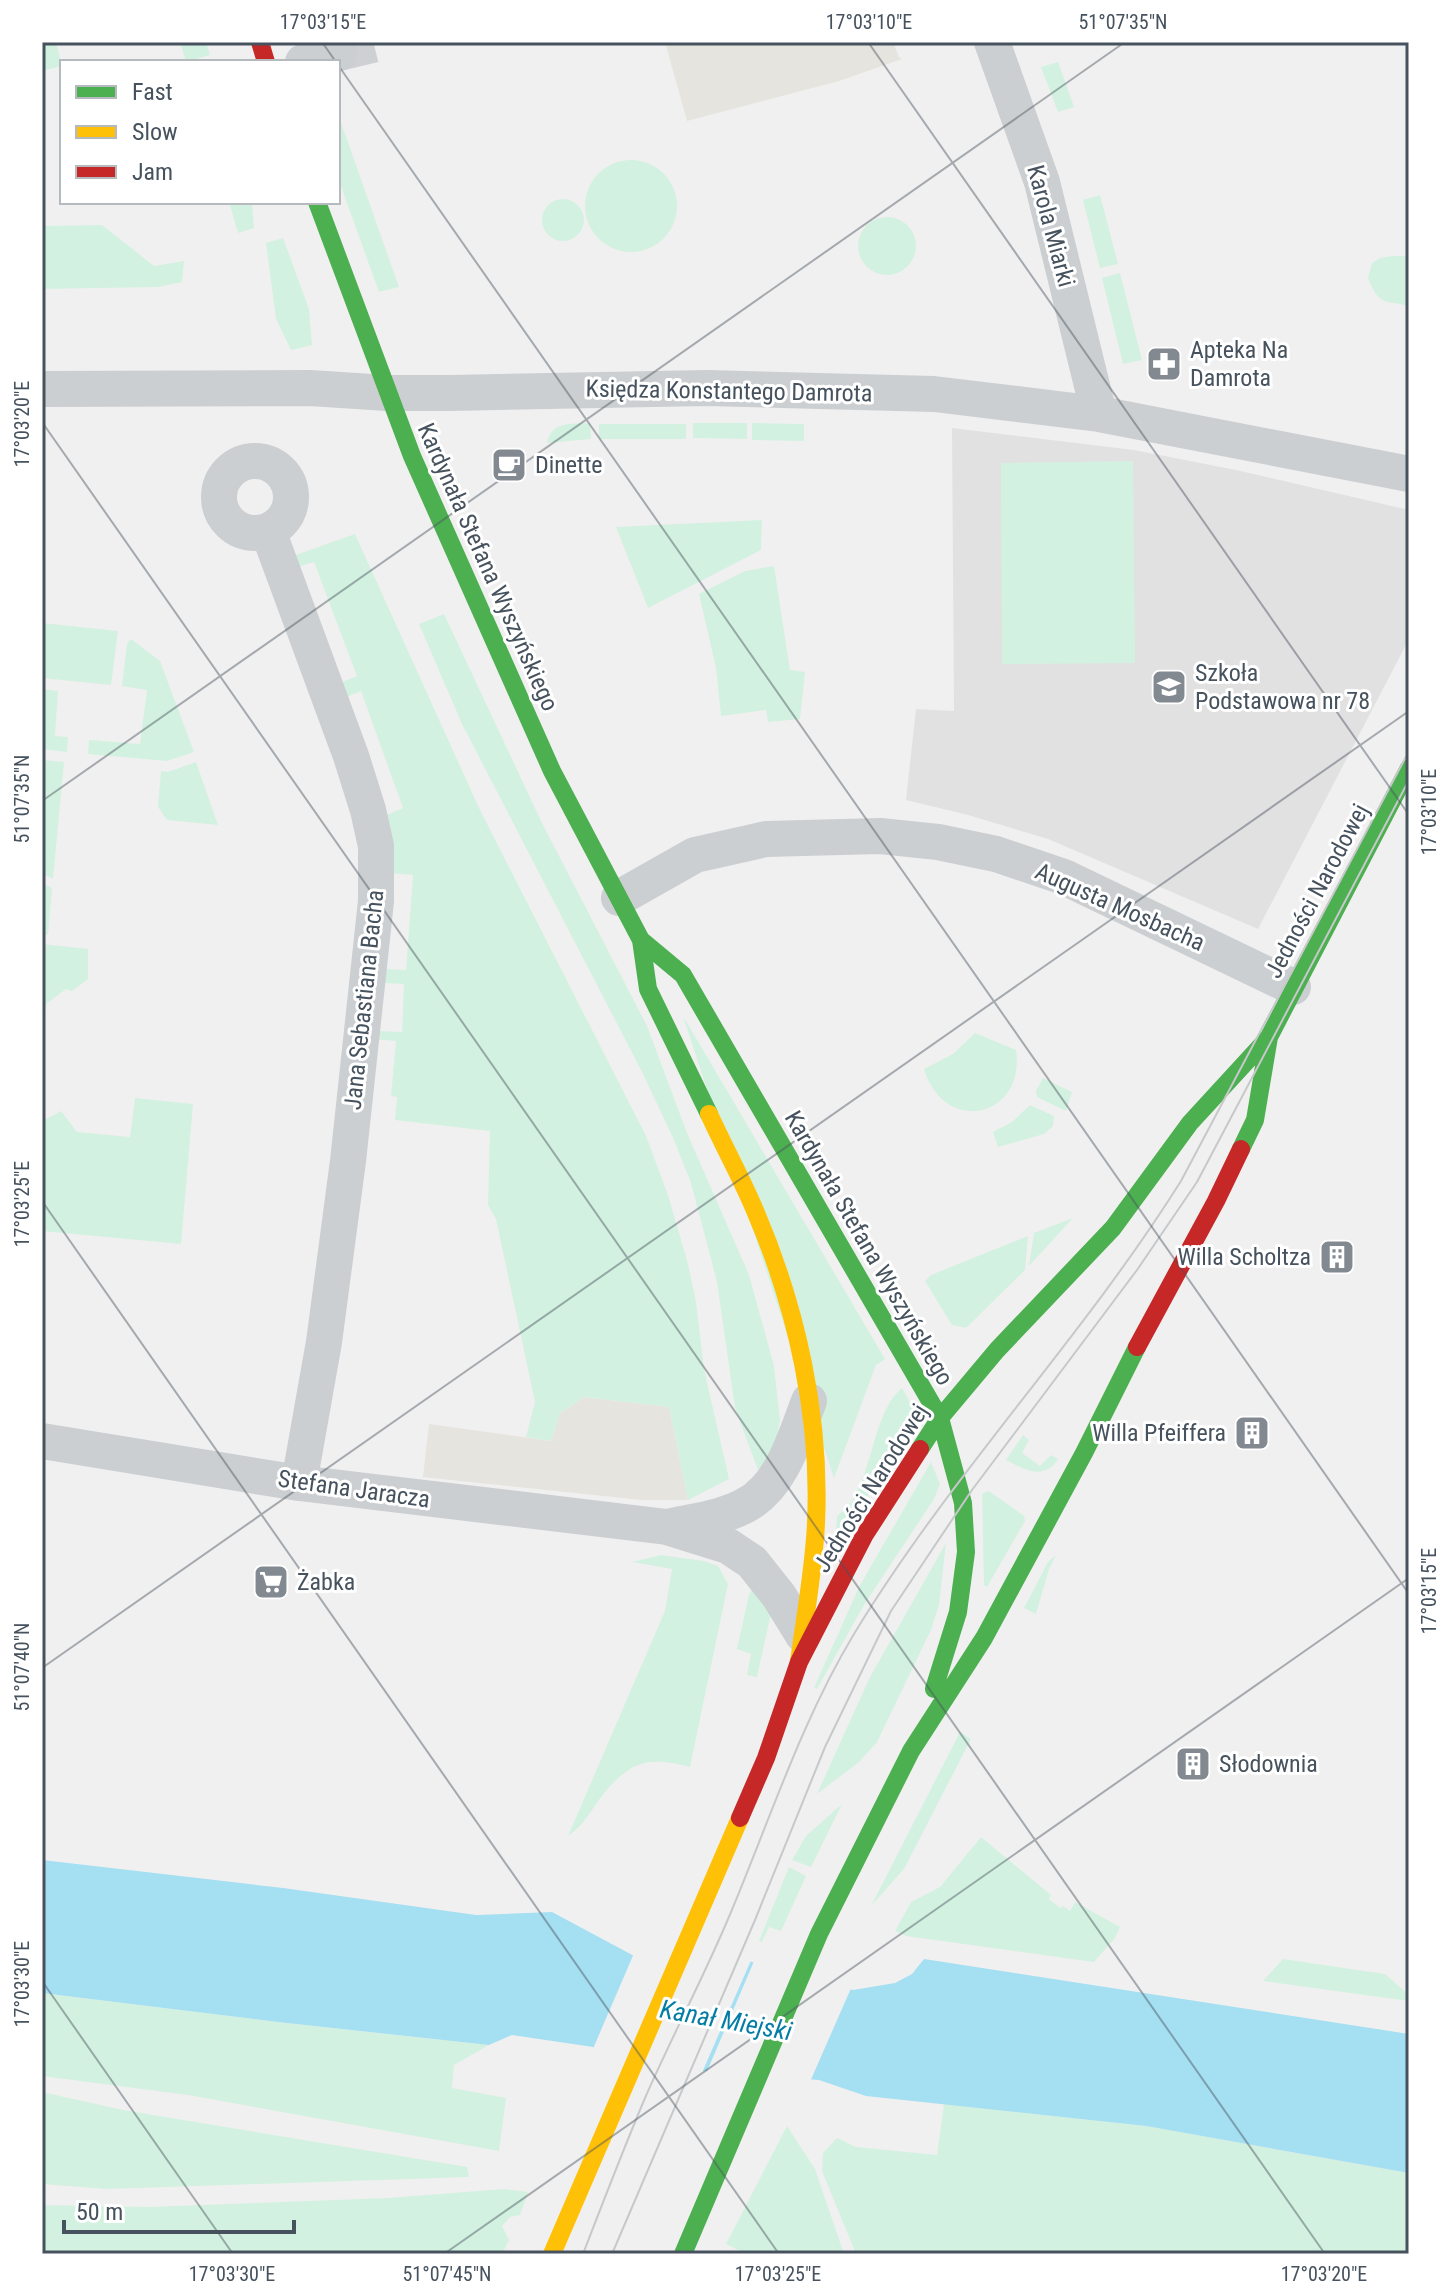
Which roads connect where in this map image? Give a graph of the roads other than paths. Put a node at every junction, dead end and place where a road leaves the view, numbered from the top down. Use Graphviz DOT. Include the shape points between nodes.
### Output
graph roads {
  1 [pos="992,42"];
  2 [pos="339,53"];
  3 [pos="311,60"];
  4 [pos="318,204"];
  5 [pos="42,389"];
  6 [pos="387,393"];
  7 [pos="1099,414"];
  8 [pos="1409,474"];
  9 [pos="268,531"];
  10 [pos="1409,768"];
  11 [pos="619,898"];
  12 [pos="641,940"];
  13 [pos="1293,987"];
  14 [pos="1269,1037"];
  15 [pos="810,1400"];
  16 [pos="940,1418"];
  17 [pos="42,1441"];
  18 [pos="299,1483"];
  19 [pos="667,1527"];
  20 [pos="801,1649"];
  21 [pos="911,1751"];
  22 [pos="552,2254"];
  23 [pos="683,2254"];
  1 -- 7 [label="street, Karola Miarki" via="1042,182"];
  2 -- 3 [label="street"];
  4 -- 6 [label="main road, Kardynała Stefana Wyszyńskiego"];
  5 -- 6 [label="street, Księdza Konstantego Damrota" via="310,388"];
  6 -- 7 [label="street, Księdza Konstantego Damrota" via="707,388 919,394"];
  6 -- 11 [label="main road, Kardynała Stefana Wyszyńskiego" via="552,771"];
  7 -- 8 [label="street, Księdza Konstantego Damrota"];
  9 -- 18 [label="street, Jana Sebastiana Bacha" via="351,756 376,846 376,901 348,1161"];
  10 -- 13 [label="main road, Jedności Narodowej"];
  11 -- 12 [label="main road, Kardynała Stefana Wyszyńskiego"];
  11 -- 13 [label="street, Augusta Mosbacha" via="695,855 766,839 880,836 974,849 1064,877"];
  12 -- 15 [label="main road, Kardynała Stefana Wyszyńskiego" via="648,989 756,1212 775,1263"];
  12 -- 16 [label="main road, Kardynała Stefana Wyszyńskiego" via="683,975"];
  13 -- 14 [label="main road, Jedności Narodowej"];
  14 -- 16 [label="main road, Jedności Narodowej" via="1190,1123 1113,1228"];
  14 -- 21 [label="main road, Jedności Narodowej" via="1255,1120 1216,1201 989,1629"];
  15 -- 19 [label="street, Stefana Jaracza" via="767,1489 746,1505"];
  15 -- 20 [label="main road, Kardynała Stefana Wyszyńskiego" via="816,1524"];
  16 -- 20 [label="main road, Jedności Narodowej" via="901,1474"];
  16 -- 21 [label="main road, Kardynała Stefana Wyszyńskiego" via="959,1480 965,1564 945,1660"];
  17 -- 18 [label="street, Stefana Jaracza"];
  18 -- 19 [label="street, Stefana Jaracza"];
  19 -- 20 [label="street, Stefana Jaracza" via="728,1546 752,1562 779,1596"];
  20 -- 22 [label="main road, Jedności Narodowej" via="766,1758"];
  21 -- 23 [label="main road, Jedności Narodowej" via="819,1934"];
}
